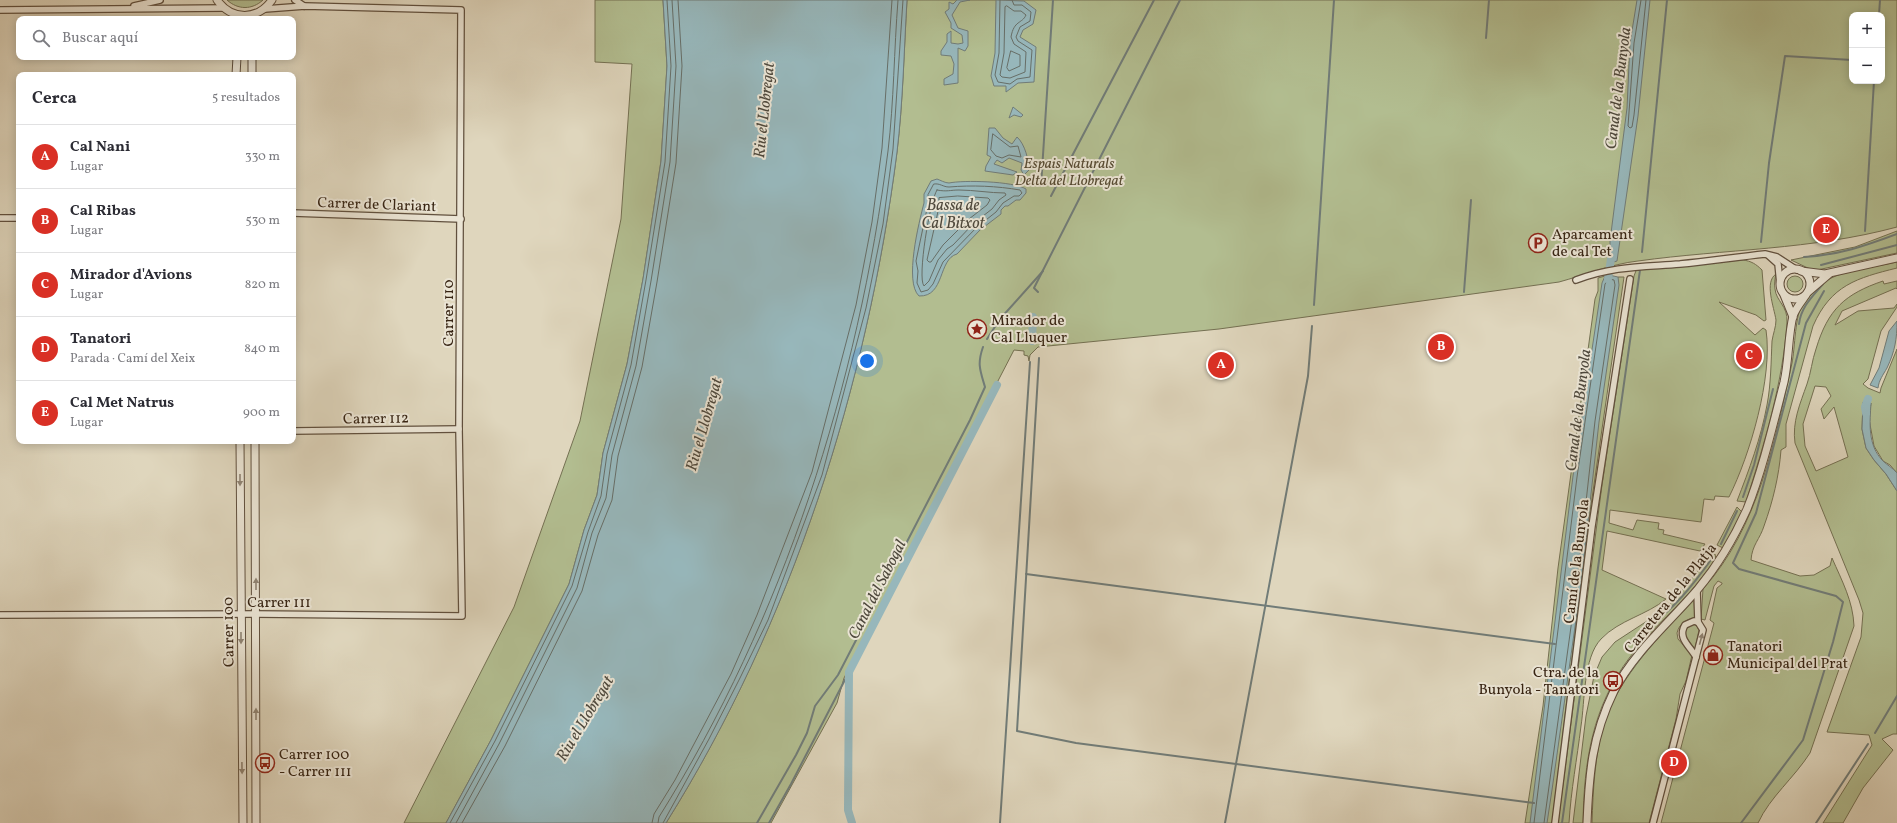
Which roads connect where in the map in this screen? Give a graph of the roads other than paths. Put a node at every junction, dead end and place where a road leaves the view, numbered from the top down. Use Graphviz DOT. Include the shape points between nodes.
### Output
graph roads {
  1 [pos="160,0"];
  2 [pos="217,0"];
  3 [pos="272,0"];
  4 [pos="296,0"];
  5 [pos="305,6"];
  6 [pos="124,8"];
  7 [pos="222,8"];
  8 [pos="265,9"];
  9 [pos="0,10"];
  10 [pos="236,16"];
  11 [pos="256,16"];
  12 [pos="236,60"];
  13 [pos="252,60"];
  14 [pos="236,72"];
  15 [pos="252,72"];
  16 [pos="296,213"];
  17 [pos="0,218"];
  18 [pos="16,218"];
  19 [pos="461,219"];
  20 [pos="1765,254"];
  21 [pos="1897,258"];
  22 [pos="1799,270"];
  23 [pos="1831,273"];
  24 [pos="1630,279"];
  25 [pos="1576,280"];
  26 [pos="1780,284"];
  27 [pos="1783,293"];
  28 [pos="1807,294"];
  29 [pos="1793,318"];
  30 [pos="459,429"];
  31 [pos="296,431"];
  32 [pos="240,444"];
  33 [pos="255,444"];
  34 [pos="1697,590"];
  35 [pos="241,614"];
  36 [pos="256,614"];
  37 [pos="0,615"];
  38 [pos="462,616"];
  39 [pos="1698,622"];
  40 [pos="1696,657"];
  41 [pos="243,823"];
  42 [pos="256,823"];
  43 [pos="1555,823"];
  44 [pos="1587,823"];
  45 [pos="1653,823"];
  1 -- 6 [label="street"];
  2 -- 7 [label="street"];
  3 -- 8 [label="street"];
  4 -- 5 [label="street"];
  5 -- 8 [label="street"];
  5 -- 19 [label="street, Carrer 110" via="461,10"];
  6 -- 7 [label="street"];
  6 -- 9 [label="street"];
  7 -- 10 [label="street"];
  8 -- 11 [label="street"];
  10 -- 11 [label="street"];
  12 -- 14 [label="street"];
  13 -- 15 [label="street"];
  16 -- 19 [label="street, Carrer de Clariant"];
  17 -- 18 [label="street"];
  19 -- 30 [label="street, Carrer 110"];
  20 -- 22 [label="street" via="1777,257"];
  20 -- 25 [label="street" via="1680,264 1624,267"];
  20 -- 26 [label="street" via="1778,264"];
  21 -- 23 [label="street, Carretera de la Platja"];
  22 -- 23 [label="street, Carretera de la Platja" via="1816,274"];
  22 -- 26 [label="street" via="1786,273"];
  22 -- 28 [label="street" via="1810,280"];
  23 -- 28 [label="street, Carretera de la Platja"];
  24 -- 43 [label="street, Camí de la Bunyola" via="1592,526"];
  26 -- 27 [label="street"];
  27 -- 28 [label="street" via="1794,299"];
  27 -- 29 [label="street"];
  28 -- 29 [label="street, Carretera de la Platja"];
  29 -- 34 [label="street, Carretera de la Platja" via="1784,380 1747,509 1730,544"];
  30 -- 31 [label="street, Carrer 112"];
  30 -- 38 [label="street, Carrer 110"];
  32 -- 35 [label="street, Carrer 100, one-way"];
  36 -- 33 [label="street, Carrer 100, one-way"];
  34 -- 39 [label="street"];
  34 -- 44 [label="street, Carretera de la Platja" via="1660,629 1627,670 1615,690 1596,736 1591,759"];
  35 -- 36 [label="street, Carrer 111"];
  35 -- 37 [label="street, Carrer 111"];
  35 -- 41 [label="street, Carrer 100, one-way"];
  36 -- 38 [label="street, Carrer 111"];
  42 -- 36 [label="street, Carrer 100, one-way"];
  40 -- 39 [label="street, one-way" via="1703,630"];
  39 -- 40 [label="street" via="1685,625 1682,634 1682,639"];
  40 -- 45 [label="street"];
}
